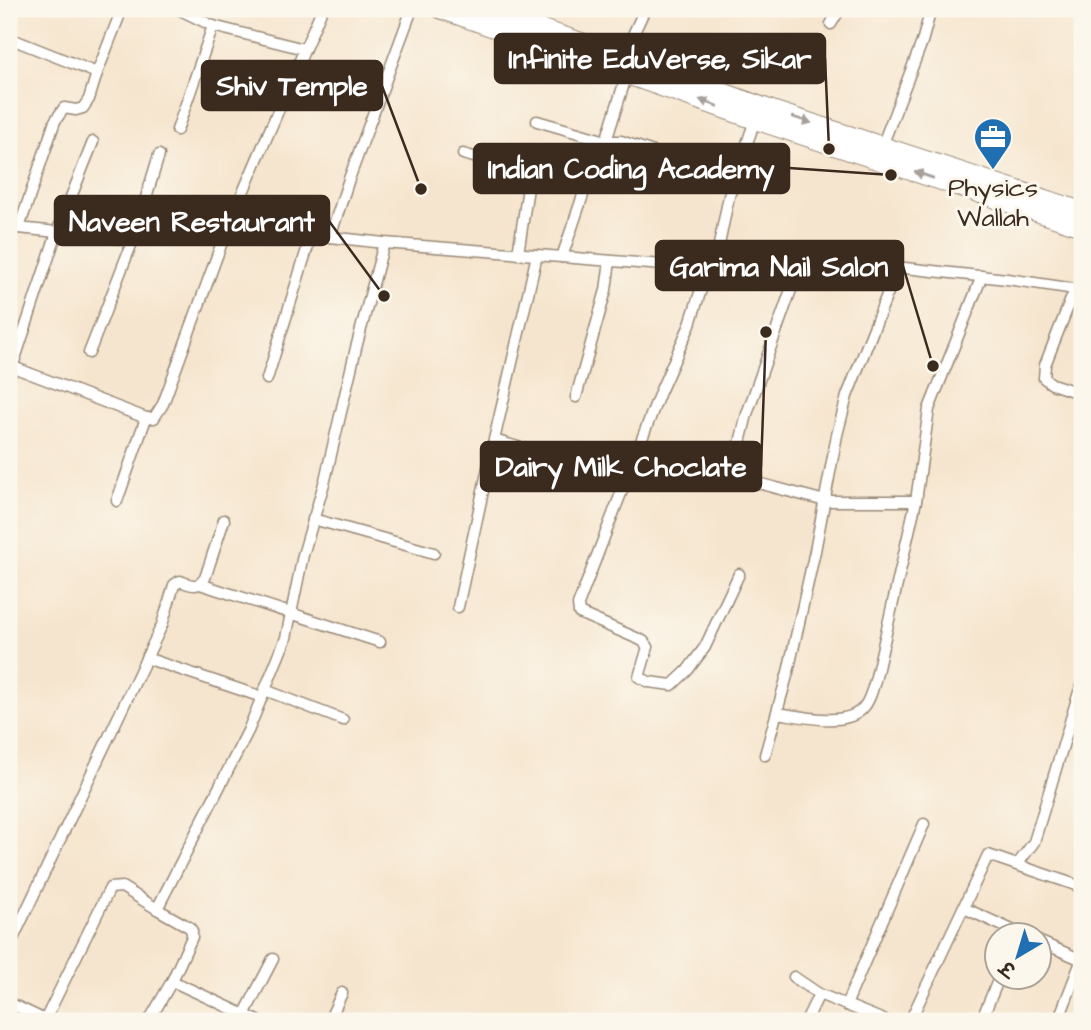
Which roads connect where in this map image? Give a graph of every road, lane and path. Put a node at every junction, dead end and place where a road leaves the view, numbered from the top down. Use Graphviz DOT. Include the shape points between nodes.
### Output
graph roads {
  1 [pos="122,9"];
  2 [pos="178,9"];
  3 [pos="322,9"];
  4 [pos="411,9"];
  5 [pos="440,9"];
  6 [pos="483,9"];
  7 [pos="541,9"];
  8 [pos="645,9"];
  9 [pos="840,9"];
  10 [pos="931,9"];
  11 [pos="831,24"];
  12 [pos="213,26"];
  13 [pos="535,27"];
  14 [pos="9,38"];
  15 [pos="304,49"];
  16 [pos="625,65"];
  17 [pos="97,73"];
  18 [pos="755,120"];
  19 [pos="537,121"];
  20 [pos="177,130"];
  21 [pos="606,141"];
  22 [pos="93,142"];
  23 [pos="882,146"];
  24 [pos="463,154"];
  25 [pos="159,155"];
  26 [pos="530,174"];
  27 [pos="734,180"];
  28 [pos="585,189"];
  29 [pos="1082,211"];
  30 [pos="14,227"];
  31 [pos="1082,227"];
  32 [pos="57,232"];
  33 [pos="225,234"];
  34 [pos="311,236"];
  35 [pos="330,237"];
  36 [pos="133,240"];
  37 [pos="384,243"];
  38 [pos="519,254"];
  39 [pos="537,255"];
  40 [pos="562,257"];
  41 [pos="610,261"];
  42 [pos="799,267"];
  43 [pos="898,267"];
  44 [pos="711,268"];
  45 [pos="982,276"];
  46 [pos="1079,290"];
  47 [pos="89,353"];
  48 [pos="11,372"];
  49 [pos="267,379"];
  50 [pos="1082,394"];
  51 [pos="576,397"];
  52 [pos="146,418"];
  53 [pos="494,440"];
  54 [pos="626,479"];
  55 [pos="117,500"];
  56 [pos="825,500"];
  57 [pos="915,501"];
  58 [pos="313,519"];
  59 [pos="224,520"];
  60 [pos="434,553"];
  61 [pos="739,574"];
  62 [pos="200,584"];
  63 [pos="458,607"];
  64 [pos="291,614"];
  65 [pos="380,642"];
  66 [pos="146,659"];
  67 [pos="1082,682"];
  68 [pos="263,693"];
  69 [pos="777,713"];
  70 [pos="344,720"];
  71 [pos="765,755"];
  72 [pos="924,824"];
  73 [pos="1017,865"];
  74 [pos="1082,886"];
  75 [pos="964,908"];
  76 [pos="157,909"];
  77 [pos="994,922"];
  78 [pos="9,947"];
  79 [pos="1052,947"];
  80 [pos="273,959"];
  81 [pos="1082,960"];
  82 [pos="794,977"];
  83 [pos="172,981"];
  84 [pos="993,992"];
  85 [pos="342,993"];
  86 [pos="819,993"];
  87 [pos="9,1003"];
  88 [pos="846,1005"];
  89 [pos="244,1015"];
  90 [pos="46,1021"];
  91 [pos="149,1021"];
  92 [pos="258,1021"];
  93 [pos="329,1021"];
  94 [pos="806,1021"];
  95 [pos="886,1021"];
  96 [pos="910,1021"];
  97 [pos="981,1021"];
  98 [pos="1058,1021"];
  1 -- 17 [label="street"];
  2 -- 12 [label="street"];
  3 -- 15 [label="street"];
  4 -- 35 [label="street"];
  5 -- 16 [label="main road"];
  6 -- 13 [label="main road"];
  7 -- 13 [label="street"];
  8 -- 16 [label="street"];
  9 -- 11 [label="street"];
  10 -- 23 [label="street"];
  12 -- 15 [label="street"];
  12 -- 20 [label="street"];
  13 -- 16 [label="main road"];
  14 -- 17 [label="street"];
  15 -- 33 [label="street"];
  18 -- 16 [label="main road, one-way"];
  16 -- 21 [label="street"];
  16 -- 23 [label="main road, one-way"];
  17 -- 30 [label="street" via="83,108 64,108 55,121"];
  18 -- 27 [label="street"];
  31 -- 18 [label="main road, one-way"];
  19 -- 21 [label="street"];
  21 -- 27 [label="street" via="621,141"];
  21 -- 28 [label="street" via="600,145"];
  22 -- 32 [label="street"];
  23 -- 29 [label="main road"];
  24 -- 26 [label="street"];
  25 -- 36 [label="street"];
  26 -- 28 [label="street"];
  26 -- 38 [label="street"];
  27 -- 44 [label="street"];
  28 -- 40 [label="street"];
  30 -- 32 [label="street"];
  32 -- 36 [label="street"];
  32 -- 48 [label="street"];
  33 -- 34 [label="street"];
  33 -- 36 [label="street"];
  33 -- 52 [label="street" via="163,404 153,418"];
  34 -- 35 [label="street"];
  34 -- 49 [label="street"];
  35 -- 37 [label="street"];
  36 -- 47 [label="street"];
  37 -- 38 [label="street"];
  37 -- 58 [label="street"];
  38 -- 39 [label="street"];
  39 -- 40 [label="street"];
  39 -- 53 [label="street"];
  40 -- 41 [label="street"];
  41 -- 44 [label="street"];
  41 -- 51 [label="street"];
  42 -- 43 [label="street"];
  42 -- 44 [label="street"];
  42 -- 56 [label="street" via="747,414 732,477"];
  43 -- 45 [label="street"];
  43 -- 56 [label="street" via="847,396"];
  44 -- 54 [label="street"];
  45 -- 46 [label="street"];
  45 -- 57 [label="street" via="929,409"];
  46 -- 50 [label="street" via="1045,365 1044,378"];
  48 -- 52 [label="street"];
  52 -- 55 [label="street"];
  53 -- 54 [label="street"];
  53 -- 63 [label="street"];
  54 -- 61 [label="street" via="578,605 579,613 643,641 648,647 639,677 672,685 687,671 705,647"];
  56 -- 57 [label="street"];
  56 -- 69 [label="street"];
  57 -- 69 [label="street" via="876,677 863,709 848,719 831,720"];
  58 -- 60 [label="street"];
  58 -- 64 [label="street"];
  59 -- 62 [label="street"];
  62 -- 64 [label="street"];
  62 -- 66 [label="street" via="174,585"];
  64 -- 65 [label="street"];
  64 -- 68 [label="street"];
  66 -- 68 [label="street"];
  66 -- 78 [label="street"];
  67 -- 73 [label="street" via="1034,842"];
  68 -- 70 [label="street"];
  68 -- 76 [label="street"];
  69 -- 71 [label="street"];
  72 -- 88 [label="street"];
  73 -- 74 [label="street"];
  73 -- 75 [label="street" via="988,855"];
  75 -- 77 [label="street"];
  75 -- 96 [label="street"];
  76 -- 83 [label="street" via="192,931"];
  76 -- 90 [label="street" via="122,887 110,888"];
  79 -- 81 [label="street"];
  80 -- 89 [label="street"];
  81 -- 98 [label="street"];
  82 -- 86 [label="street"];
  83 -- 89 [label="street"];
  83 -- 91 [label="street"];
  84 -- 97 [label="street"];
  85 -- 93 [label="street"];
  86 -- 88 [label="street"];
  86 -- 94 [label="street"];
  87 -- 90 [label="street"];
  88 -- 95 [label="street"];
  89 -- 92 [label="street"];
}
